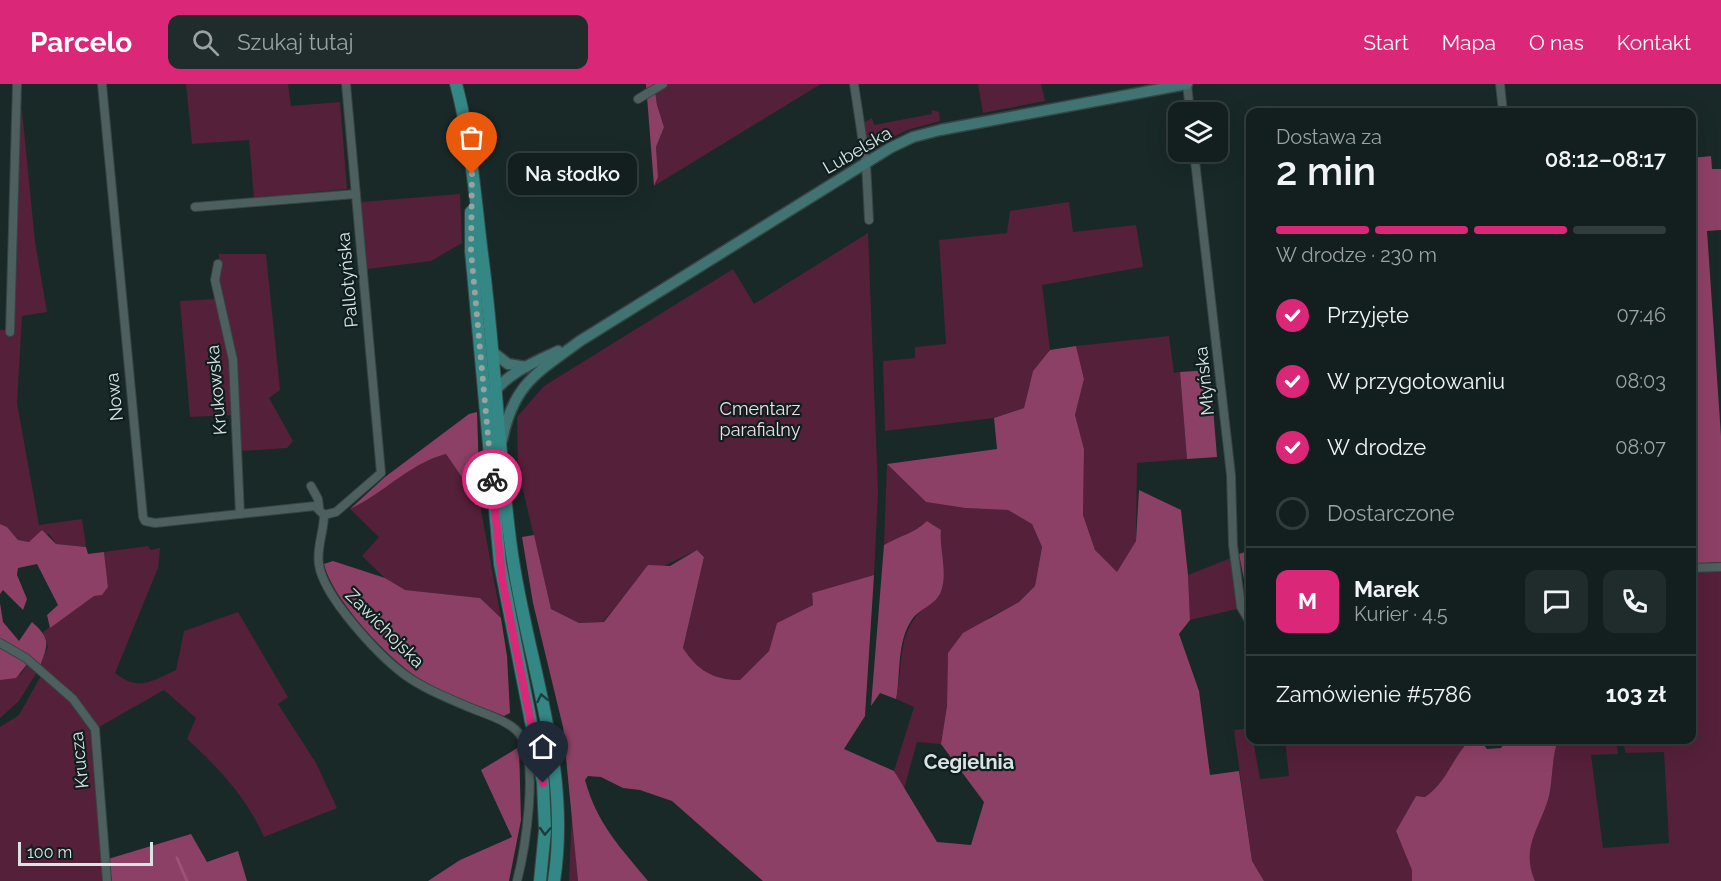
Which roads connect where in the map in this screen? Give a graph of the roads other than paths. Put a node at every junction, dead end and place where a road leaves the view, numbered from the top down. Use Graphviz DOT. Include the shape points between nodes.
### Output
graph roads {
  1 [pos="17,84"];
  2 [pos="102,84"];
  3 [pos="346,84"];
  4 [pos="456,84"];
  5 [pos="663,84"];
  6 [pos="854,84"];
  7 [pos="1187,84"];
  8 [pos="1500,84"];
  9 [pos="1140,88"];
  10 [pos="638,99"];
  11 [pos="1189,102"];
  12 [pos="1503,108"];
  13 [pos="1195,162"];
  14 [pos="866,163"];
  15 [pos="472,174"];
  16 [pos="356,194"];
  17 [pos="195,207"];
  18 [pos="869,220"];
  19 [pos="218,264"];
  20 [pos="9,332"];
  21 [pos="580,341"];
  22 [pos="494,353"];
  23 [pos="526,366"];
  24 [pos="483,373"];
  25 [pos="532,377"];
  26 [pos="497,388"];
  27 [pos="486,404"];
  28 [pos="501,441"];
  29 [pos="311,486"];
  30 [pos="321,511"];
  31 [pos="240,514"];
  32 [pos="1721,567"];
  33 [pos="1696,568"];
  34 [pos="1246,616"];
  35 [pos="0,643"];
  36 [pos="108,881"];
  37 [pos="517,881"];
  38 [pos="540,881"];
  39 [pos="554,881"];
  1 -- 20 [label="street"];
  2 -- 31 [label="street, Nowa" via="142,518 155,523"];
  3 -- 16 [label="street, Pallotyńska"];
  4 -- 15 [label="main road"];
  5 -- 10 [label="street"];
  6 -- 14 [label="street"];
  7 -- 9 [label="main road, Lubelska"];
  7 -- 11 [label="street"];
  8 -- 12 [label="street"];
  9 -- 14 [label="main road, Lubelska" via="913,137"];
  13 -- 34 [label="street, Młyńska" via="1231,475 1233,545 1241,607"];
  14 -- 18 [label="street"];
  14 -- 21 [label="main road, Lubelska"];
  15 -- 22 [label="main road"];
  15 -- 24 [label="main road" via="471,251"];
  16 -- 17 [label="street"];
  16 -- 30 [label="street, Pallotyńska" via="381,473 336,512"];
  19 -- 31 [label="street, Krukowska" via="216,286 233,360"];
  21 -- 23 [label="main road, Lubelska"];
  21 -- 25 [label="main road, Lubelska"];
  22 -- 23 [label="main road" via="508,364"];
  22 -- 26 [label="main road"];
  23 -- 26 [label="main road, Lubelska"];
  24 -- 26 [label="main road"];
  24 -- 27 [label="main road"];
  25 -- 26 [label="main road, Lubelska" via="509,389"];
  25 -- 28 [label="main road, Lubelska" via="511,406"];
  26 -- 27 [label="main road, Lubelska"];
  26 -- 28 [label="main road"];
  27 -- 38 [label="main road, one-way" via="502,579 544,790 545,839"];
  39 -- 28 [label="main road, one-way" via="559,833 557,776 513,558"];
  29 -- 30 [label="street"];
  30 -- 31 [label="street, Nowa" via="304,506"];
  30 -- 37 [label="street, Zawichojska" via="321,576 360,631 412,680 504,723 517,730 523,739 529,815"];
  32 -- 33 [label="street"];
  35 -- 36 [label="street, Krucza" via="26,658 73,699 95,729"];
}
